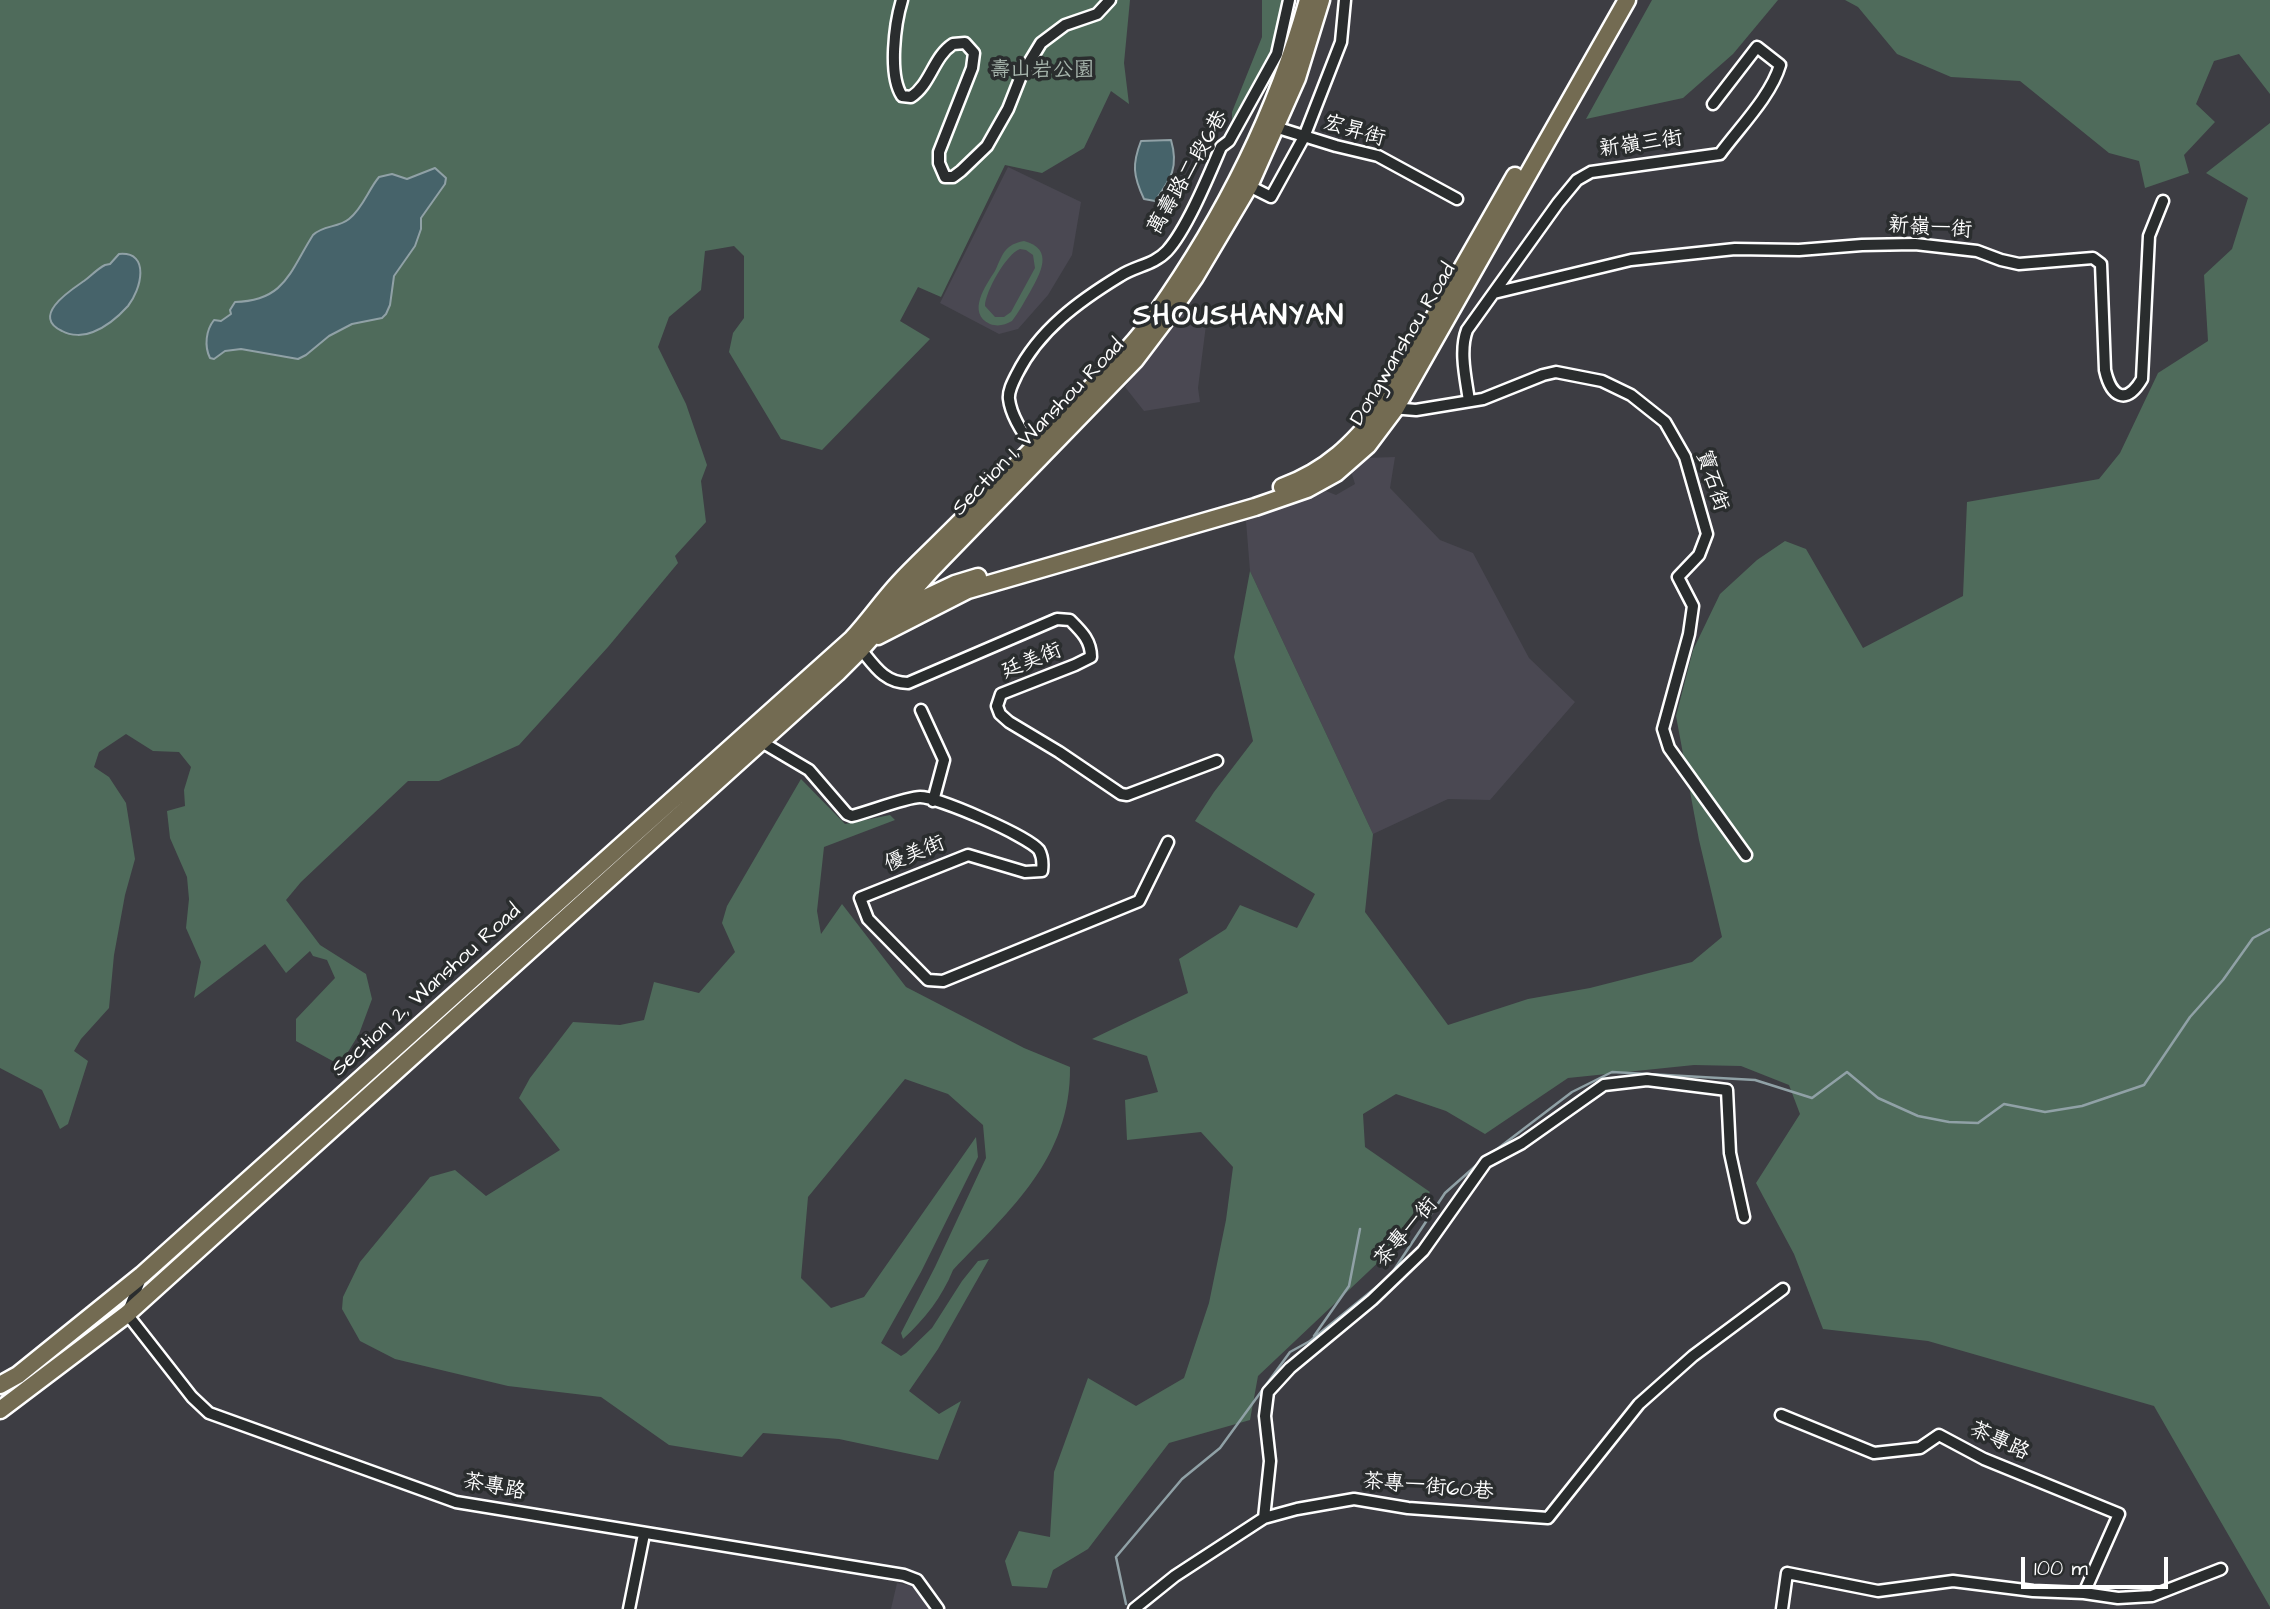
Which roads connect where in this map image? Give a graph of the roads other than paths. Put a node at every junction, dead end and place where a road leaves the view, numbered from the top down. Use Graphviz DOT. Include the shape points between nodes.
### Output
graph roads {
  1 [pos="902,0"];
  2 [pos="1110,0"];
  3 [pos="1289,0"];
  4 [pos="1308,0"];
  5 [pos="1321,0"];
  6 [pos="1345,0"];
  7 [pos="1615,0"];
  8 [pos="1627,0"];
  9 [pos="1713,104"];
  10 [pos="1275,127"];
  11 [pos="1304,137"];
  12 [pos="1249,186"];
  13 [pos="1457,199"];
  14 [pos="2163,201"];
  15 [pos="1494,293"];
  16 [pos="1469,401"];
  17 [pos="1389,408"];
  18 [pos="1038,453"];
  19 [pos="931,570"];
  20 [pos="948,587"];
  21 [pos="890,615"];
  22 [pos="873,616"];
  23 [pos="861,643"];
  24 [pos="921,710"];
  25 [pos="760,741"];
  26 [pos="1217,761"];
  27 [pos="933,801"];
  28 [pos="1168,842"];
  29 [pos="1746,855"];
  30 [pos="1744,1217"];
  31 [pos="142,1275"];
  32 [pos="1783,1289"];
  33 [pos="127,1314"];
  34 [pos="0,1385"];
  35 [pos="0,1410"];
  36 [pos="1781,1415"];
  37 [pos="1265,1518"];
  38 [pos="643,1534"];
  39 [pos="2221,1569"];
  40 [pos="2084,1593"];
  41 [pos="629,1609"];
  42 [pos="937,1609"];
  43 [pos="1134,1609"];
  44 [pos="1782,1609"];
  1 -- 2 [label="street" via="894,69 902,96 911,97 920,90 942,53 953,44 965,44 974,53 939,152 940,169 948,178 986,146 1041,43 1065,25 1097,14"];
  3 -- 18 [label="street, 萬壽路二段6巷" via="1268,74 1221,147 1168,251 1122,274 1057,321 1021,365 1008,398 1018,424"];
  4 -- 18 [label="main road, Section 1, Wanshou Road" via="1265,121 1186,269 1127,350"];
  5 -- 10 [label="main road, Section 1, Wanshou Road" via="1297,78"];
  6 -- 11 [label="street" via="1341,42"];
  7 -- 17 [label="main road, Dongwanshou Road"];
  8 -- 17 [label="main road, Dongwanshou Road"];
  9 -- 15 [label="street, 新嶺三街" via="1757,47 1780,65 1768,90 1720,153 1591,172 1577,180"];
  10 -- 11 [label="street, 宏昇街"];
  10 -- 12 [label="main road, Section 1, Wanshou Road"];
  11 -- 12 [label="street" via="1271,197"];
  11 -- 13 [label="street, 宏昇街" via="1378,156"];
  12 -- 18 [label="main road, Section 1, Wanshou Road" via="1195,277 1135,360"];
  14 -- 15 [label="street, 新嶺一街" via="2149,236 2142,379 2126,395 2108,387 2101,264 2093,258 2019,264 1977,251 1915,244 1735,249 1631,260"];
  15 -- 16 [label="street, 新嶺三街" via="1464,340"];
  16 -- 17 [label="street, 寶石街" via="1416,411"];
  16 -- 29 [label="street, 寶石街" via="1544,375 1568,373 1602,381 1631,395 1665,422 1685,457 1707,534 1699,555 1678,577 1692,606 1689,634 1663,729 1669,748"];
  17 -- 20 [label="main road, Dongwanshou Road" via="1340,455 1300,480"];
  17 -- 23 [label="main road, Dongwanshou Road" via="1368,445 1336,473 1307,489 968,590"];
  18 -- 19 [label="main road, Section 1, Wanshou Road"];
  18 -- 22 [label="main road, Section 1, Wanshou Road" via="898,584"];
  19 -- 20 [label="main road"];
  19 -- 21 [label="main road, Section 1, Wanshou Road"];
  20 -- 21 [label="main road, Dongwanshou Road"];
  21 -- 22 [label="main road, Dongwanshou Road"];
  21 -- 23 [label="main road, Section 1, Wanshou Road"];
  22 -- 23 [label="main road, Section 2, Wanshou Road"];
  23 -- 25 [label="main road, Section 2, Wanshou Road"];
  23 -- 26 [label="street, 廷美街" via="881,674 908,683 1057,619 1070,620 1091,647 1091,657 1001,694 1000,714 1124,794"];
  23 -- 31 [label="main road, Section 2, Wanshou Road"];
  24 -- 27 [label="street" via="944,760"];
  25 -- 27 [label="street, 優美街" via="809,770 852,816 921,797"];
  25 -- 33 [label="main road, Section 2, Wanshou Road"];
  27 -- 28 [label="street, 優美街" via="1010,830 1031,842 1043,861 1042,871 1025,872 968,855 860,898 868,919 928,981 943,981 1139,901"];
  30 -- 37 [label="street, 茶專一街" via="1730,1153 1727,1090 1647,1080 1604,1085 1486,1163 1423,1251 1268,1392 1265,1416 1270,1461"];
  31 -- 33 [label="street"];
  31 -- 34 [label="main road, Section 2, Wanshou Road" via="18,1376"];
  32 -- 37 [label="street, 茶專一街60巷" via="1693,1356 1639,1404 1548,1518 1408,1508 1354,1499"];
  33 -- 35 [label="main road, Section 2, Wanshou Road"];
  33 -- 38 [label="street, 茶專路" via="209,1413 456,1502"];
  36 -- 40 [label="street, 茶專路" via="1874,1453 1920,1448 1939,1435 1983,1459 2119,1514"];
  37 -- 43 [label="street" via="1175,1576"];
  38 -- 41 [label="street"];
  38 -- 42 [label="street, 茶專路" via="904,1575 917,1580"];
  39 -- 40 [label="street" via="2152,1596"];
  40 -- 44 [label="street" via="1953,1581 1878,1591 1787,1573"];
}
